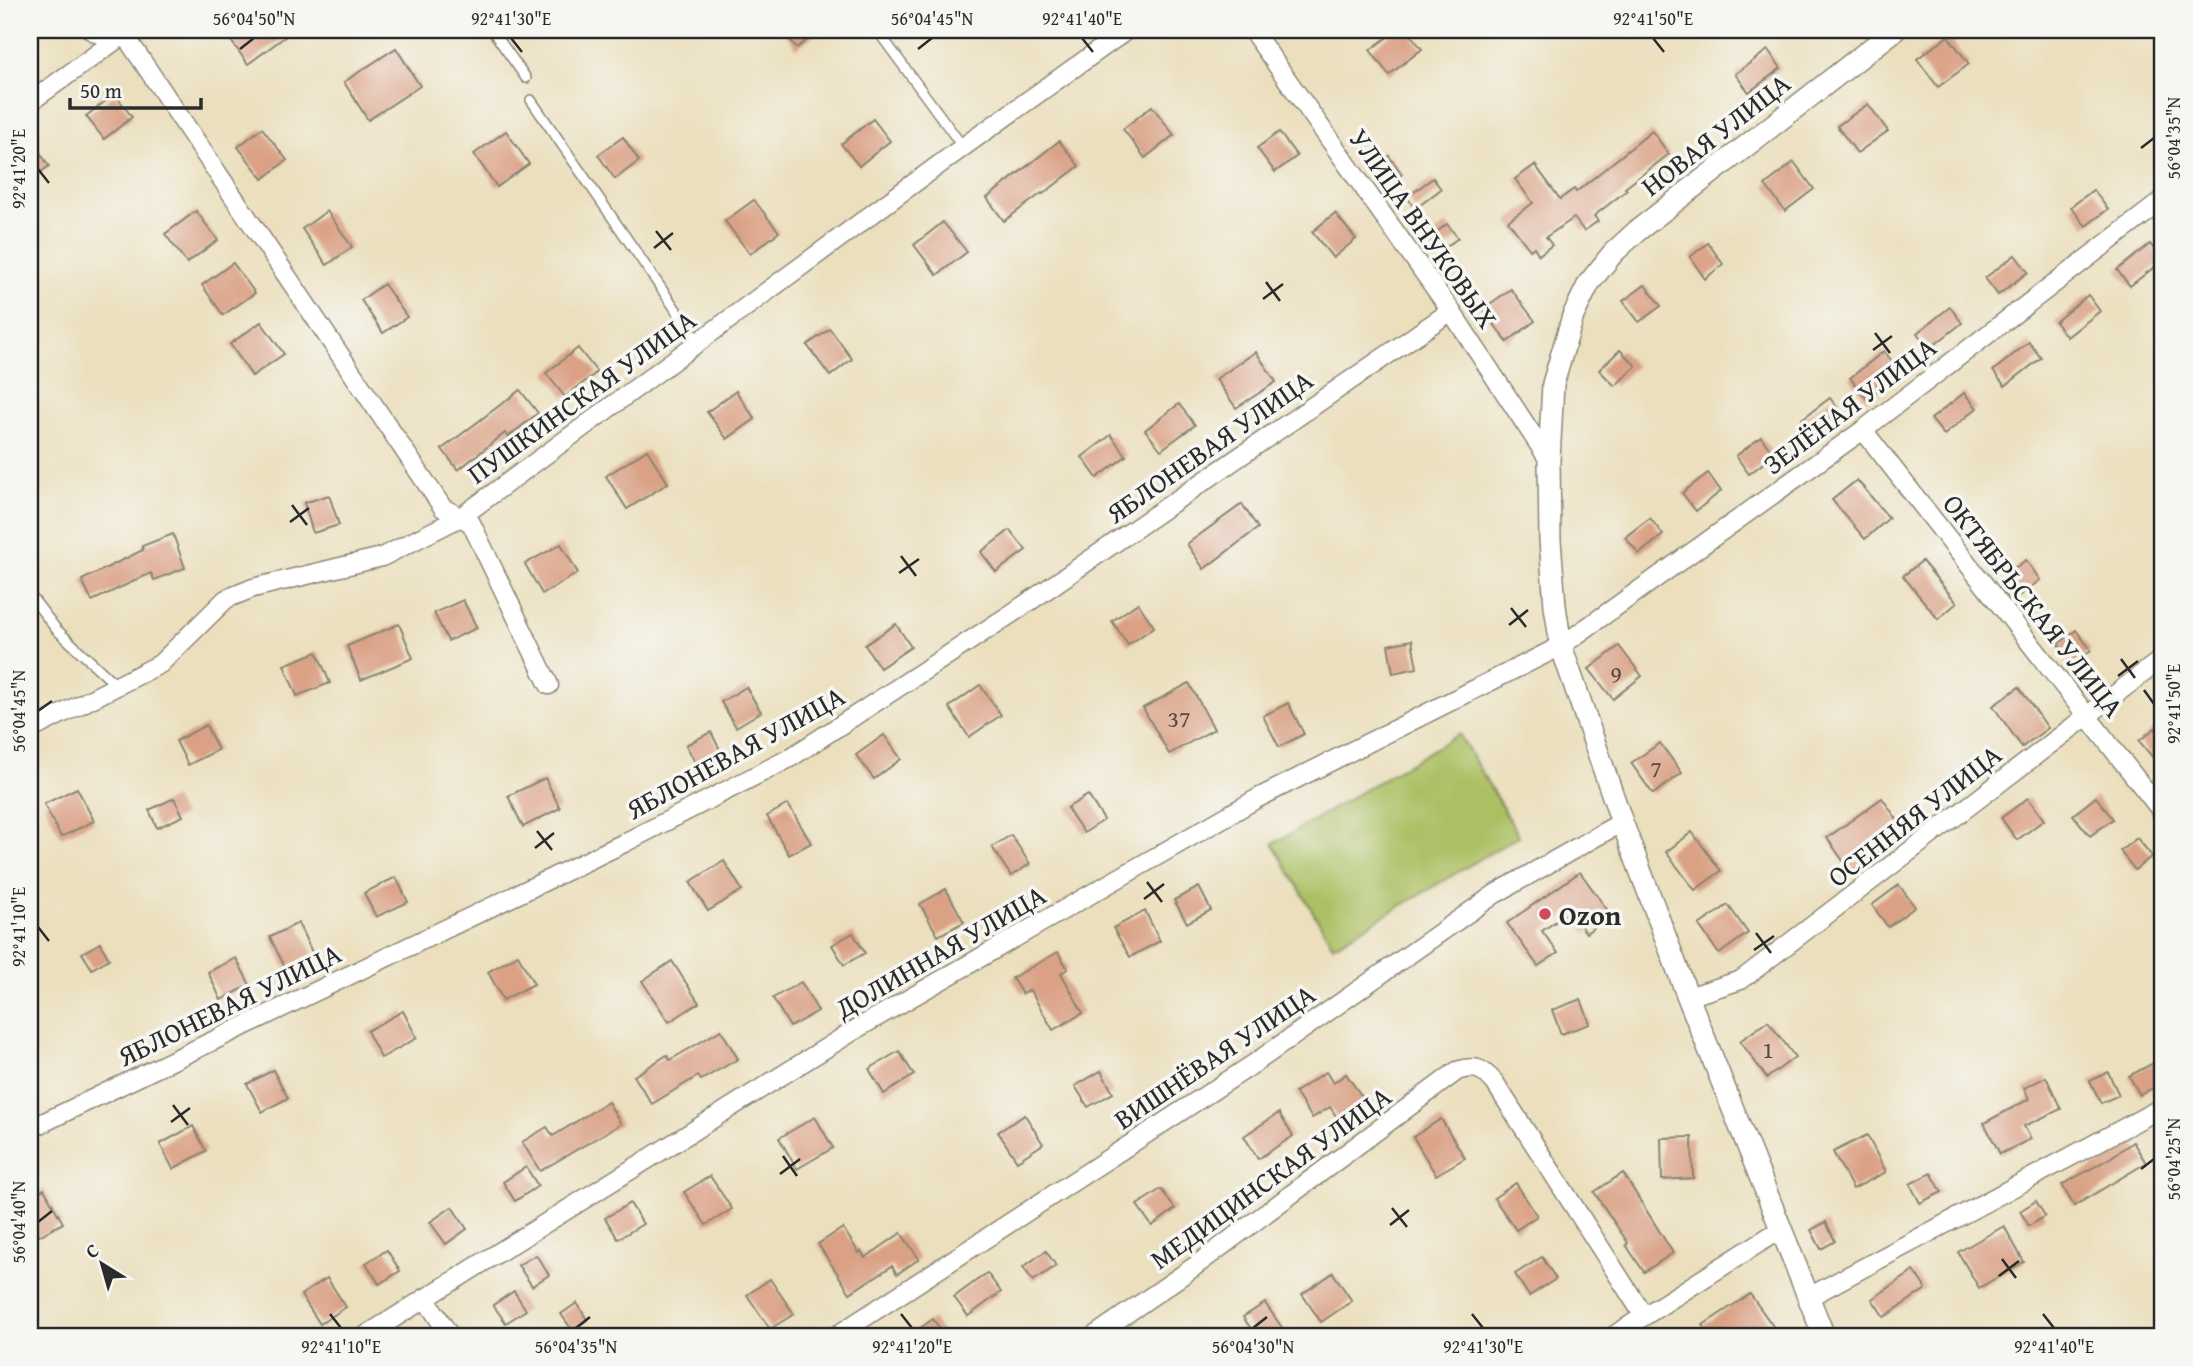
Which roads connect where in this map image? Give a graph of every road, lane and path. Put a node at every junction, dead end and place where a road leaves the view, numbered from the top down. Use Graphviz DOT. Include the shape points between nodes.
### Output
graph roads {
  1 [pos="91,30"];
  2 [pos="492,30"];
  3 [pos="877,30"];
  4 [pos="1127,30"];
  5 [pos="1252,30"];
  6 [pos="1895,30"];
  7 [pos="122,35"];
  8 [pos="526,78"];
  9 [pos="531,100"];
  10 [pos="30,103"];
  11 [pos="963,147"];
  12 [pos="2163,200"];
  13 [pos="1451,311"];
  14 [pos="699,343"];
  15 [pos="1863,430"];
  16 [pos="1549,460"];
  17 [pos="461,517"];
  18 [pos="30,594"];
  19 [pos="1561,646"];
  20 [pos="2163,658"];
  21 [pos="549,685"];
  22 [pos="117,686"];
  23 [pos="2087,715"];
  24 [pos="30,730"];
  25 [pos="2163,813"];
  26 [pos="1622,822"];
  27 [pos="1688,997"];
  28 [pos="2163,1107"];
  29 [pos="30,1129"];
  30 [pos="1781,1229"];
  31 [pos="1809,1297"];
  32 [pos="425,1298"];
  33 [pos="1644,1316"];
  34 [pos="365,1336"];
  35 [pos="450,1336"];
  36 [pos="836,1336"];
  37 [pos="1094,1336"];
  38 [pos="1613,1336"];
  39 [pos="1824,1336"];
  1 -- 7 [label="street"];
  2 -- 8 [label="lane"];
  3 -- 11 [label="lane"];
  4 -- 11 [label="street, ПУШКИНСКАЯ УЛИЦА"];
  5 -- 13 [label="street, УЛИЦА ВНУКОВЫХ"];
  6 -- 16 [label="street, НОВАЯ УЛИЦА" via="1613,253 1589,283 1573,316 1553,384"];
  7 -- 10 [label="street"];
  7 -- 17 [label="street" via="443,508"];
  9 -- 14 [label="lane"];
  11 -- 14 [label="street, ПУШКИНСКАЯ УЛИЦА"];
  12 -- 15 [label="street, ЗЕЛЁНАЯ УЛИЦА"];
  13 -- 16 [label="street, УЛИЦА ВНУКОВЫХ"];
  13 -- 29 [label="street, ЯБЛОНЕВАЯ УЛИЦА" via="1017,610 790,758 622,844"];
  14 -- 17 [label="street, ПУШКИНСКАЯ УЛИЦА"];
  15 -- 19 [label="street, ЗЕЛЁНАЯ УЛИЦА"];
  15 -- 23 [label="street, ОКТЯБРЬСКАЯ УЛИЦА"];
  16 -- 19 [label="street, НОВАЯ УЛИЦА" via="1550,540"];
  17 -- 21 [label="street" via="471,523"];
  17 -- 22 [label="street, ПУШКИНСКАЯ УЛИЦА" via="382,557 253,588 226,599 160,664"];
  18 -- 22 [label="lane" via="56,629"];
  19 -- 26 [label="street, НОВАЯ УЛИЦА"];
  19 -- 32 [label="street, ДОЛИННАЯ УЛИЦА" via="1258,798 858,1028"];
  20 -- 23 [label="street, ОСЕННЯЯ УЛИЦА"];
  22 -- 24 [label="street, ПУШКИНСКАЯ УЛИЦА"];
  23 -- 25 [label="street, ОКТЯБРЬСКАЯ УЛИЦА"];
  23 -- 27 [label="street, ОСЕННЯЯ УЛИЦА" via="1741,980"];
  26 -- 27 [label="street, НОВАЯ УЛИЦА"];
  26 -- 36 [label="street, ВИШНЁВАЯ УЛИЦА" via="1495,894 1252,1065"];
  27 -- 30 [label="street, НОВАЯ УЛИЦА"];
  28 -- 31 [label="street"];
  30 -- 31 [label="street, НОВАЯ УЛИЦА"];
  30 -- 33 [label="street"];
  31 -- 39 [label="street, НОВАЯ УЛИЦА"];
  32 -- 34 [label="street, ДОЛИННАЯ УЛИЦА"];
  32 -- 35 [label="street"];
  33 -- 37 [label="street, МЕДИЦИНСКАЯ УЛИЦА" via="1495,1083 1479,1068 1469,1067"];
  33 -- 38 [label="street"];
}
